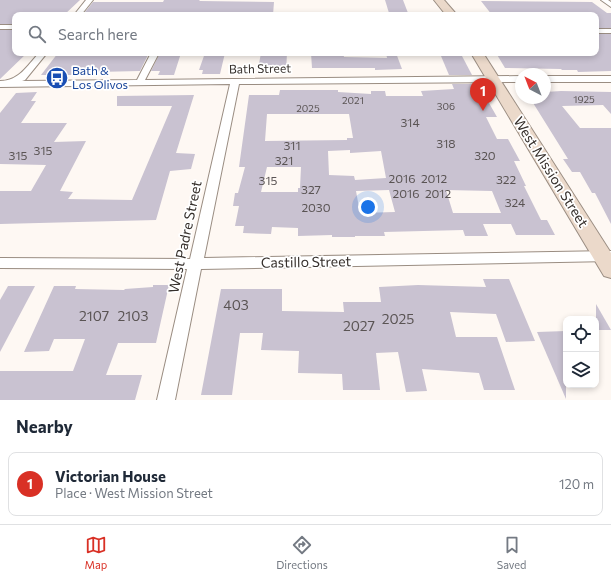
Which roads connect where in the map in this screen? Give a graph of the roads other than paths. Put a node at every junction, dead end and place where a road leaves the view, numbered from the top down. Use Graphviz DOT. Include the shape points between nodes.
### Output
graph roads {
  1 [pos="90,0"];
  2 [pos="439,0"];
  3 [pos="604,0"];
  4 [pos="611,5"];
  5 [pos="80,12"];
  6 [pos="449,12"];
  7 [pos="0,27"];
  8 [pos="12,27"];
  9 [pos="599,31"];
  10 [pos="611,31"];
  11 [pos="40,56"];
  12 [pos="153,56"];
  13 [pos="479,56"];
  14 [pos="493,79"];
  15 [pos="515,79"];
  16 [pos="551,79"];
  17 [pos="611,79"];
  18 [pos="140,82"];
  19 [pos="235,82"];
  20 [pos="0,84"];
  21 [pos="10,84"];
  22 [pos="0,89"];
  23 [pos="608,261"];
  24 [pos="0,263"];
  25 [pos="196,264"];
  26 [pos="166,400"];
  1 -- 5 [label="street"];
  2 -- 6 [label="main road"];
  3 -- 4 [label="street"];
  7 -- 8 [label="street"];
  9 -- 10 [label="street"];
  11 -- 21 [label="street" via="22,78"];
  12 -- 18 [label="street"];
  13 -- 14 [label="main road, West Mission Street"];
  14 -- 15 [label="street, Bath Street"];
  14 -- 19 [label="street, Bath Street"];
  14 -- 23 [label="main road, West Mission Street"];
  16 -- 17 [label="street"];
  18 -- 19 [label="street, Bath Street"];
  18 -- 21 [label="street, Bath Street"];
  19 -- 25 [label="street, West Padre Street"];
  20 -- 21 [label="street, Bath Street"];
  21 -- 22 [label="street"];
  23 -- 25 [label="street, Castillo Street"];
  24 -- 25 [label="street, Castillo Street"];
  25 -- 26 [label="street, West Padre Street"];
}
